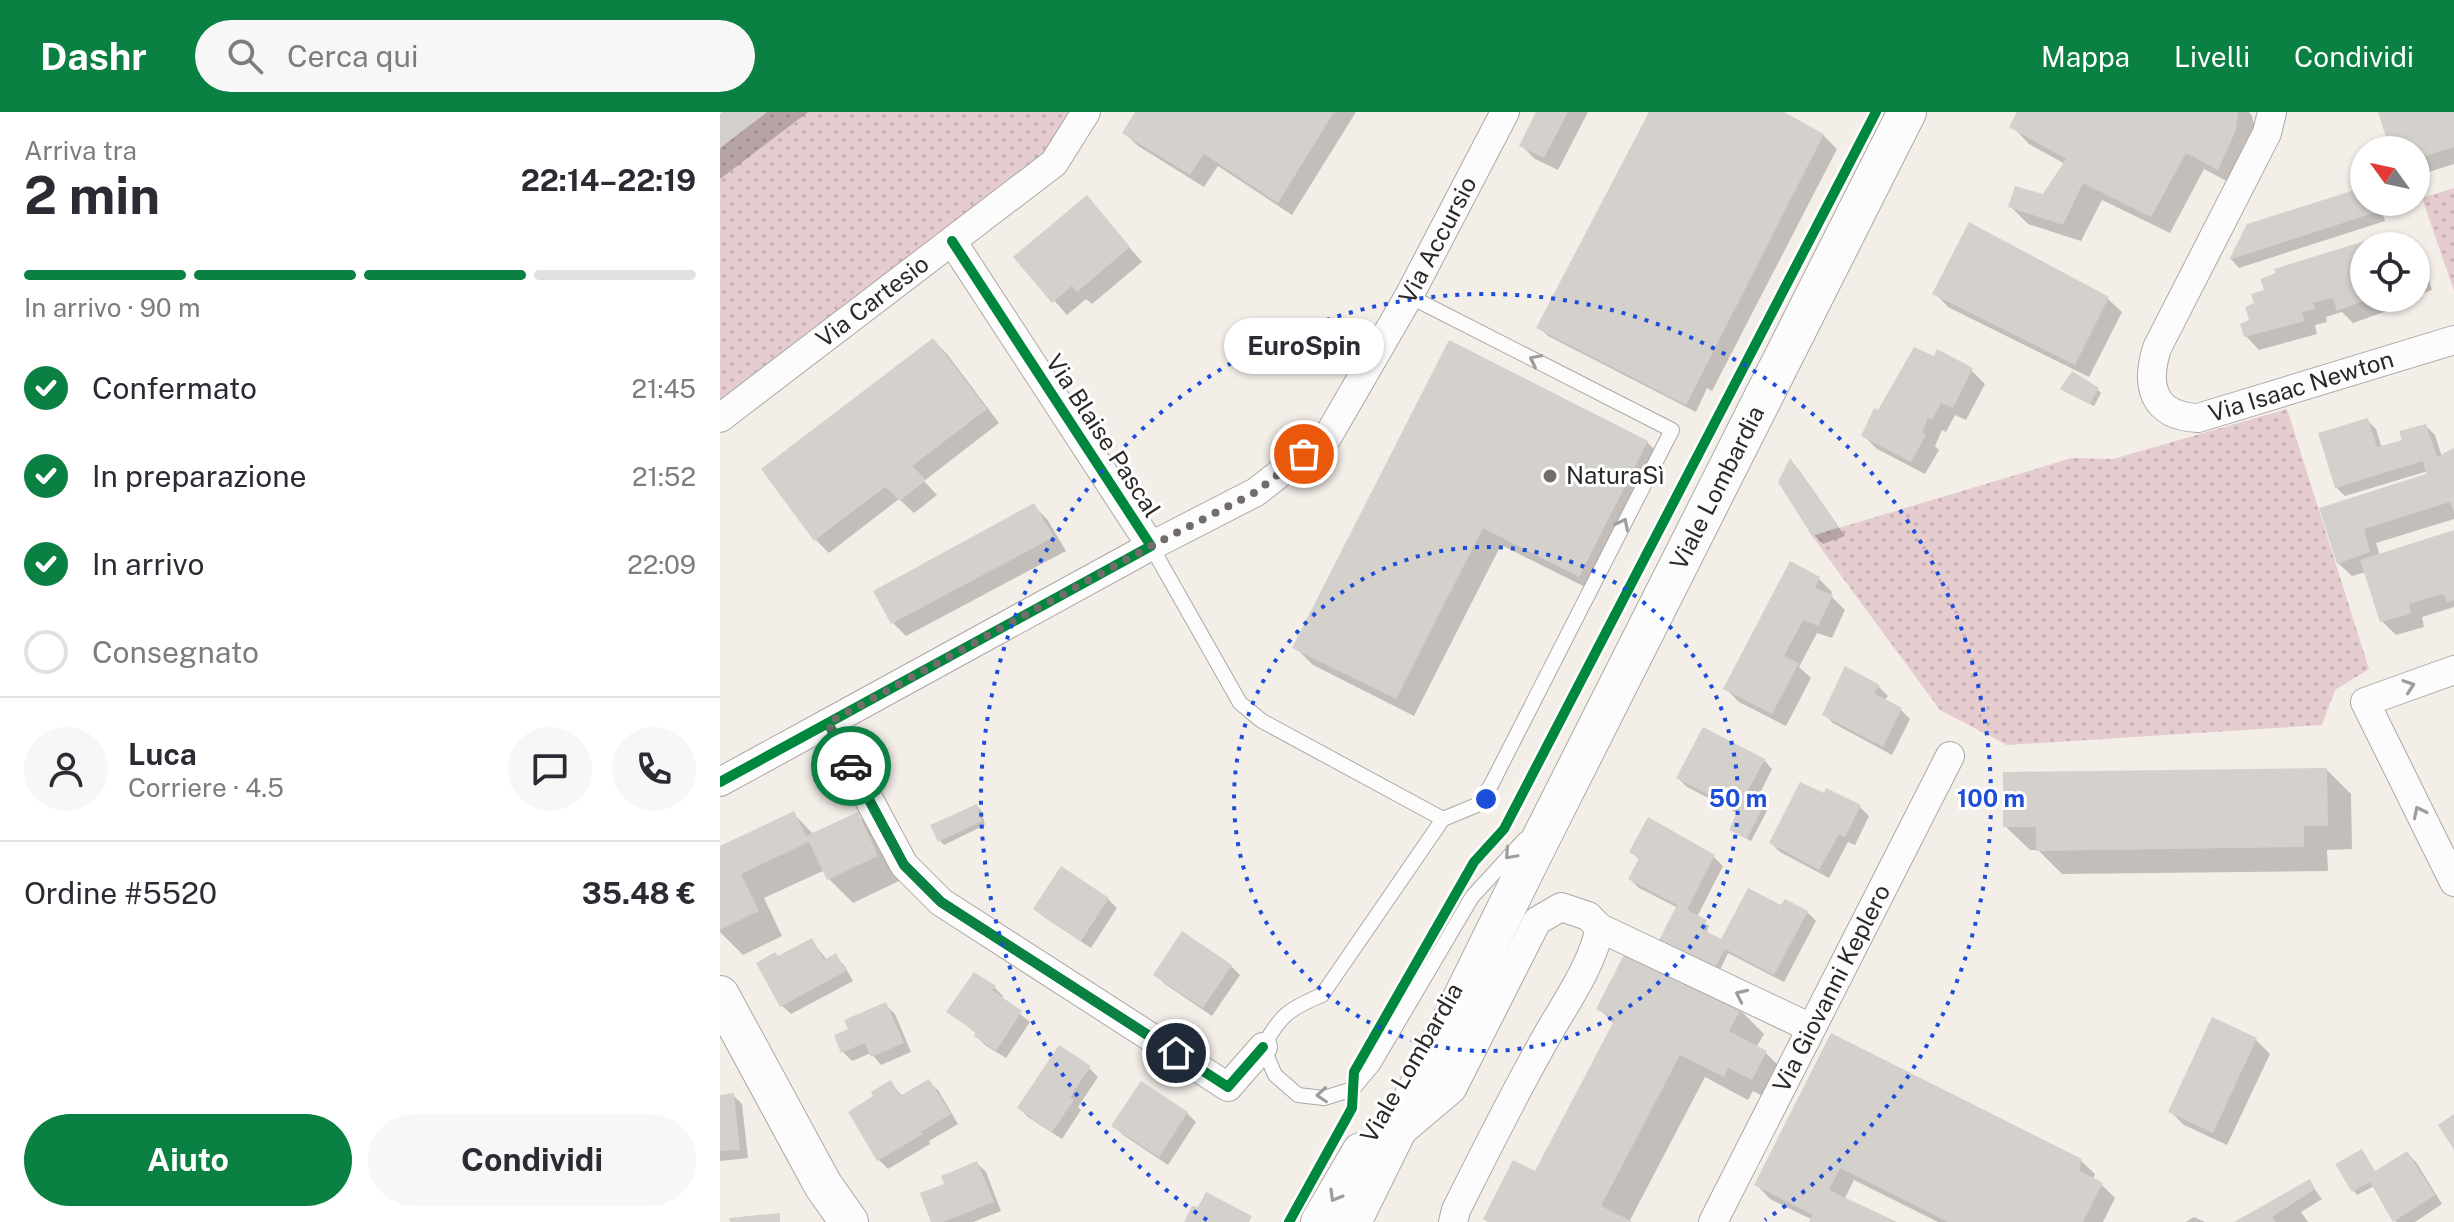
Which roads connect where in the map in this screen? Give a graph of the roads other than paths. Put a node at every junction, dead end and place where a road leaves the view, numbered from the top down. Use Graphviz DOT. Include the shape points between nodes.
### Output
graph roads {
  1 [pos="1086,112"];
  2 [pos="1505,112"];
  3 [pos="1907,112"];
  4 [pos="2272,112"];
  5 [pos="952,241"];
  6 [pos="1409,296"];
  7 [pos="2454,340"];
  8 [pos="720,418"];
  9 [pos="1151,546"];
  10 [pos="2454,670"];
  11 [pos="828,723"];
  12 [pos="1950,756"];
  13 [pos="720,782"];
  14 [pos="1563,796"];
  15 [pos="1443,819"];
  16 [pos="1529,862"];
  17 [pos="2454,882"];
  18 [pos="1600,928"];
  19 [pos="720,995"];
  20 [pos="1811,1028"];
  21 [pos="1263,1047"];
  22 [pos="1393,1139"];
  23 [pos="849,1222"];
  24 [pos="1320,1222"];
  25 [pos="1352,1222"];
  26 [pos="1453,1222"];
  27 [pos="1713,1222"];
  1 -- 5 [label="street, Via Cartesio" via="1054,163"];
  2 -- 6 [label="street, Via Accursio"];
  3 -- 14 [label="main road, Viale Lombardia"];
  4 -- 7 [label="street, Via Isaac Newton" via="2267,133 2157,348 2151,374 2159,403 2170,413 2198,418"];
  5 -- 8 [label="street, Via Cartesio"];
  5 -- 9 [label="street, Via Blaise Pascal"];
  6 -- 9 [label="street, Via Accursio" via="1328,436 1256,492"];
  15 -- 6 [label="lane, one-way" via="1477,805 1491,785 1672,430"];
  9 -- 11 [label="street, Via Blaise Pascal"];
  9 -- 15 [label="lane" via="1240,703 1262,721"];
  17 -- 10 [label="street, one-way" via="2365,702"];
  11 -- 13 [label="street, Via Blaise Pascal"];
  11 -- 21 [label="street" via="904,865 941,902 1228,1087"];
  12 -- 20 [label="street, Via Giovanni Keplero"];
  14 -- 16 [label="main road, Viale Lombardia"];
  14 -- 21 [label="lane, one-way" via="1472,897 1373,1065 1353,1089 1324,1098 1298,1095 1275,1075"];
  15 -- 21 [label="lane" via="1322,995 1277,1021"];
  16 -- 22 [label="main road, Viale Lombardia"];
  16 -- 24 [label="main road, Viale Lombardia, one-way"];
  20 -- 18 [label="street, one-way"];
  18 -- 22 [label="street" via="1588,916 1561,907 1537,921 1452,1089"];
  18 -- 26 [label="street" via="1595,951 1491,1140"];
  19 -- 23 [label="main road" via="823,1185"];
  20 -- 27 [label="street, Via Giovanni Keplero"];
  22 -- 25 [label="main road, Viale Lombardia"];
}
